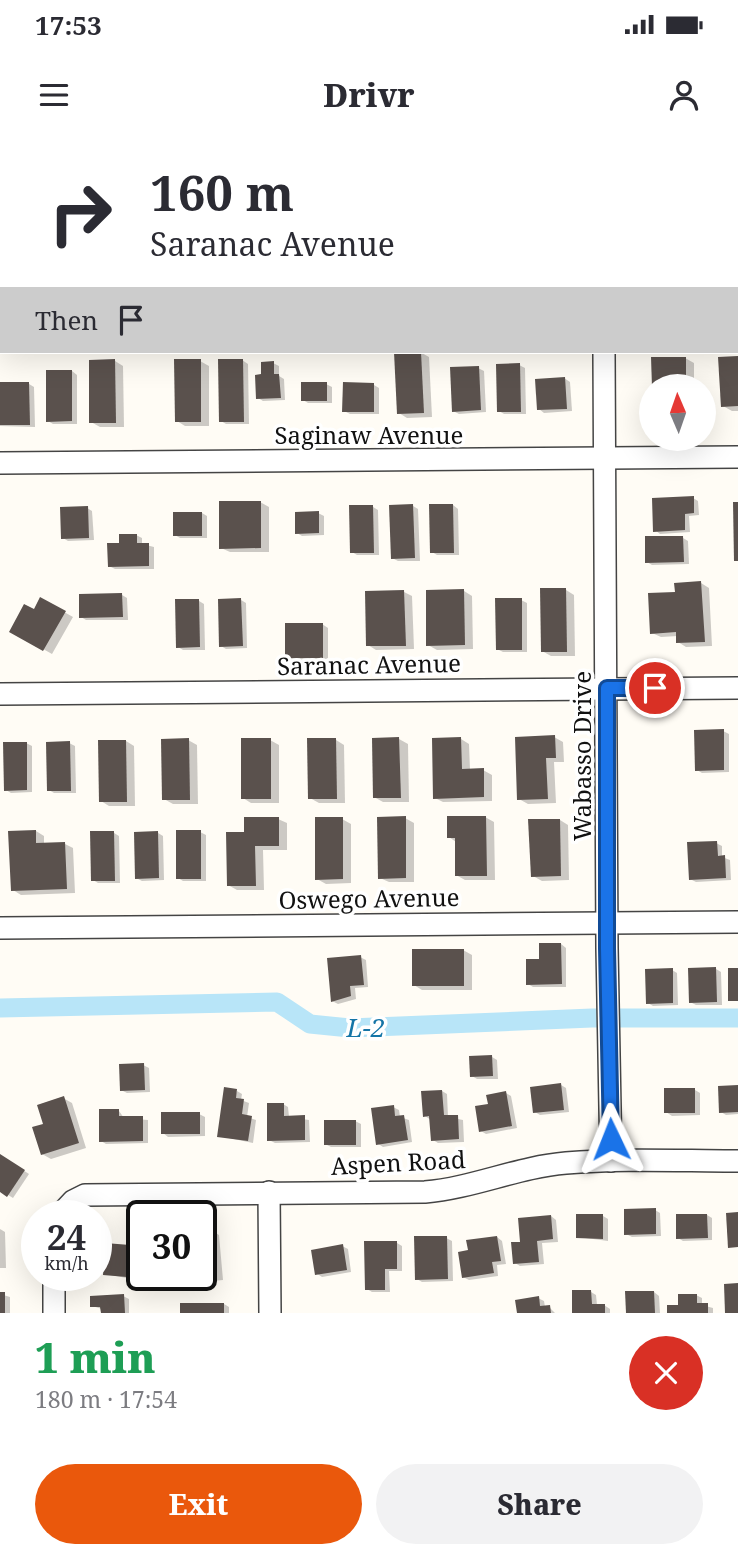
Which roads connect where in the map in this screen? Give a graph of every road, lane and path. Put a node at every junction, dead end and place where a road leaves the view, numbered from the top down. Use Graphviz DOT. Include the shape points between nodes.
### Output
graph roads {
  1 [pos="604,354"];
  2 [pos="738,457"];
  3 [pos="605,458"];
  4 [pos="0,463"];
  5 [pos="607,688"];
  6 [pos="738,688"];
  7 [pos="0,694"];
  8 [pos="607,922"];
  9 [pos="738,922"];
  10 [pos="0,928"];
  11 [pos="611,1161"];
  12 [pos="738,1161"];
  13 [pos="269,1192"];
  14 [pos="78,1200"];
  15 [pos="54,1291"];
  16 [pos="54,1313"];
  17 [pos="270,1313"];
  1 -- 3 [label="street, Wabasso Drive"];
  2 -- 3 [label="street, Saginaw Avenue"];
  3 -- 4 [label="street, Saginaw Avenue"];
  3 -- 5 [label="street, Wabasso Drive"];
  5 -- 6 [label="street, Saranac Avenue"];
  5 -- 7 [label="street, Saranac Avenue"];
  5 -- 8 [label="street, Wabasso Drive"];
  8 -- 9 [label="street, Oswego Avenue"];
  8 -- 10 [label="street, Oswego Avenue"];
  8 -- 11 [label="street, Wabasso Drive"];
  11 -- 12 [label="street, Aspen Road"];
  11 -- 13 [label="street, Aspen Road" via="540,1166 440,1191"];
  13 -- 14 [label="street, Aspen Road" via="85,1195"];
  13 -- 17 [label="street"];
  15 -- 16 [label="street"];
}
